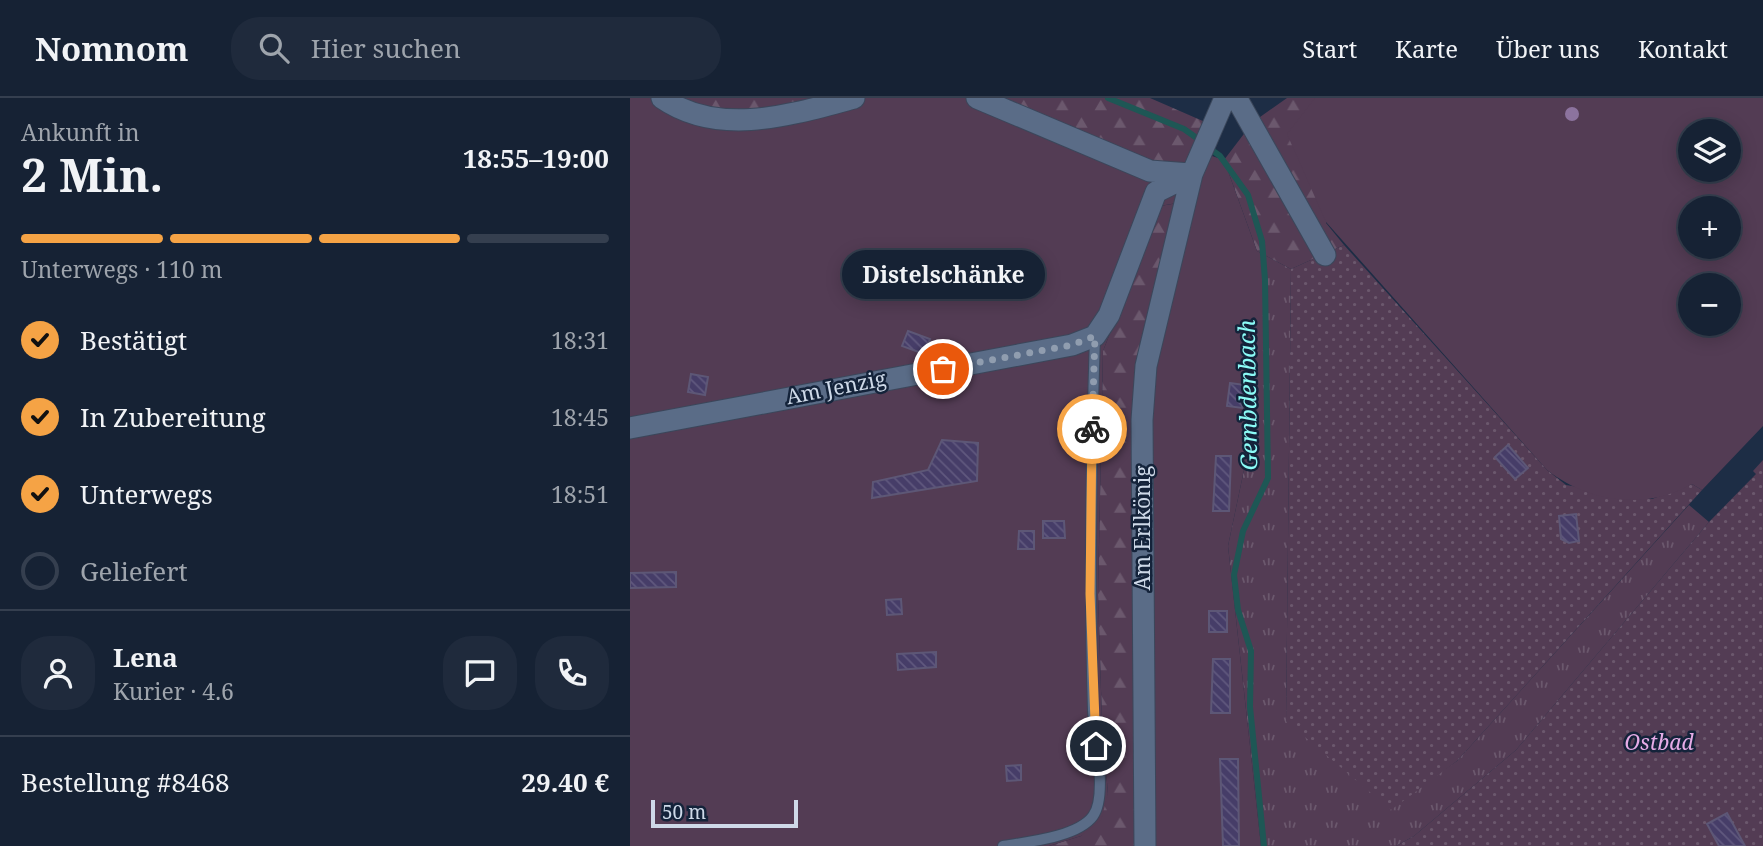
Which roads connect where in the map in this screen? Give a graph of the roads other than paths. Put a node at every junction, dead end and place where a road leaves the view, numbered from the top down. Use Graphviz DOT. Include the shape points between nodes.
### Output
graph roads {
  1 [pos="662,98"];
  2 [pos="854,98"];
  3 [pos="977,98"];
  4 [pos="1232,99"];
  5 [pos="1192,174"];
  6 [pos="1325,255"];
  7 [pos="1095,336"];
  8 [pos="630,428"];
  9 [pos="1003,846"];
  10 [pos="1145,846"];
  1 -- 2 [label="street" via="706,116 733,120 779,117"];
  3 -- 5 [label="street" via="1150,171"];
  4 -- 5 [label="street, Am Erlkönig" via="1212,125"];
  4 -- 6 [label="street"];
  5 -- 7 [label="street" via="1156,192 1109,315"];
  5 -- 10 [label="street, Am Erlkönig" via="1146,366 1142,420"];
  7 -- 8 [label="street, Am Jenzig" via="1072,345"];
  7 -- 9 [label="lane" via="1090,594 1100,793 1093,816 1077,828"];
}
